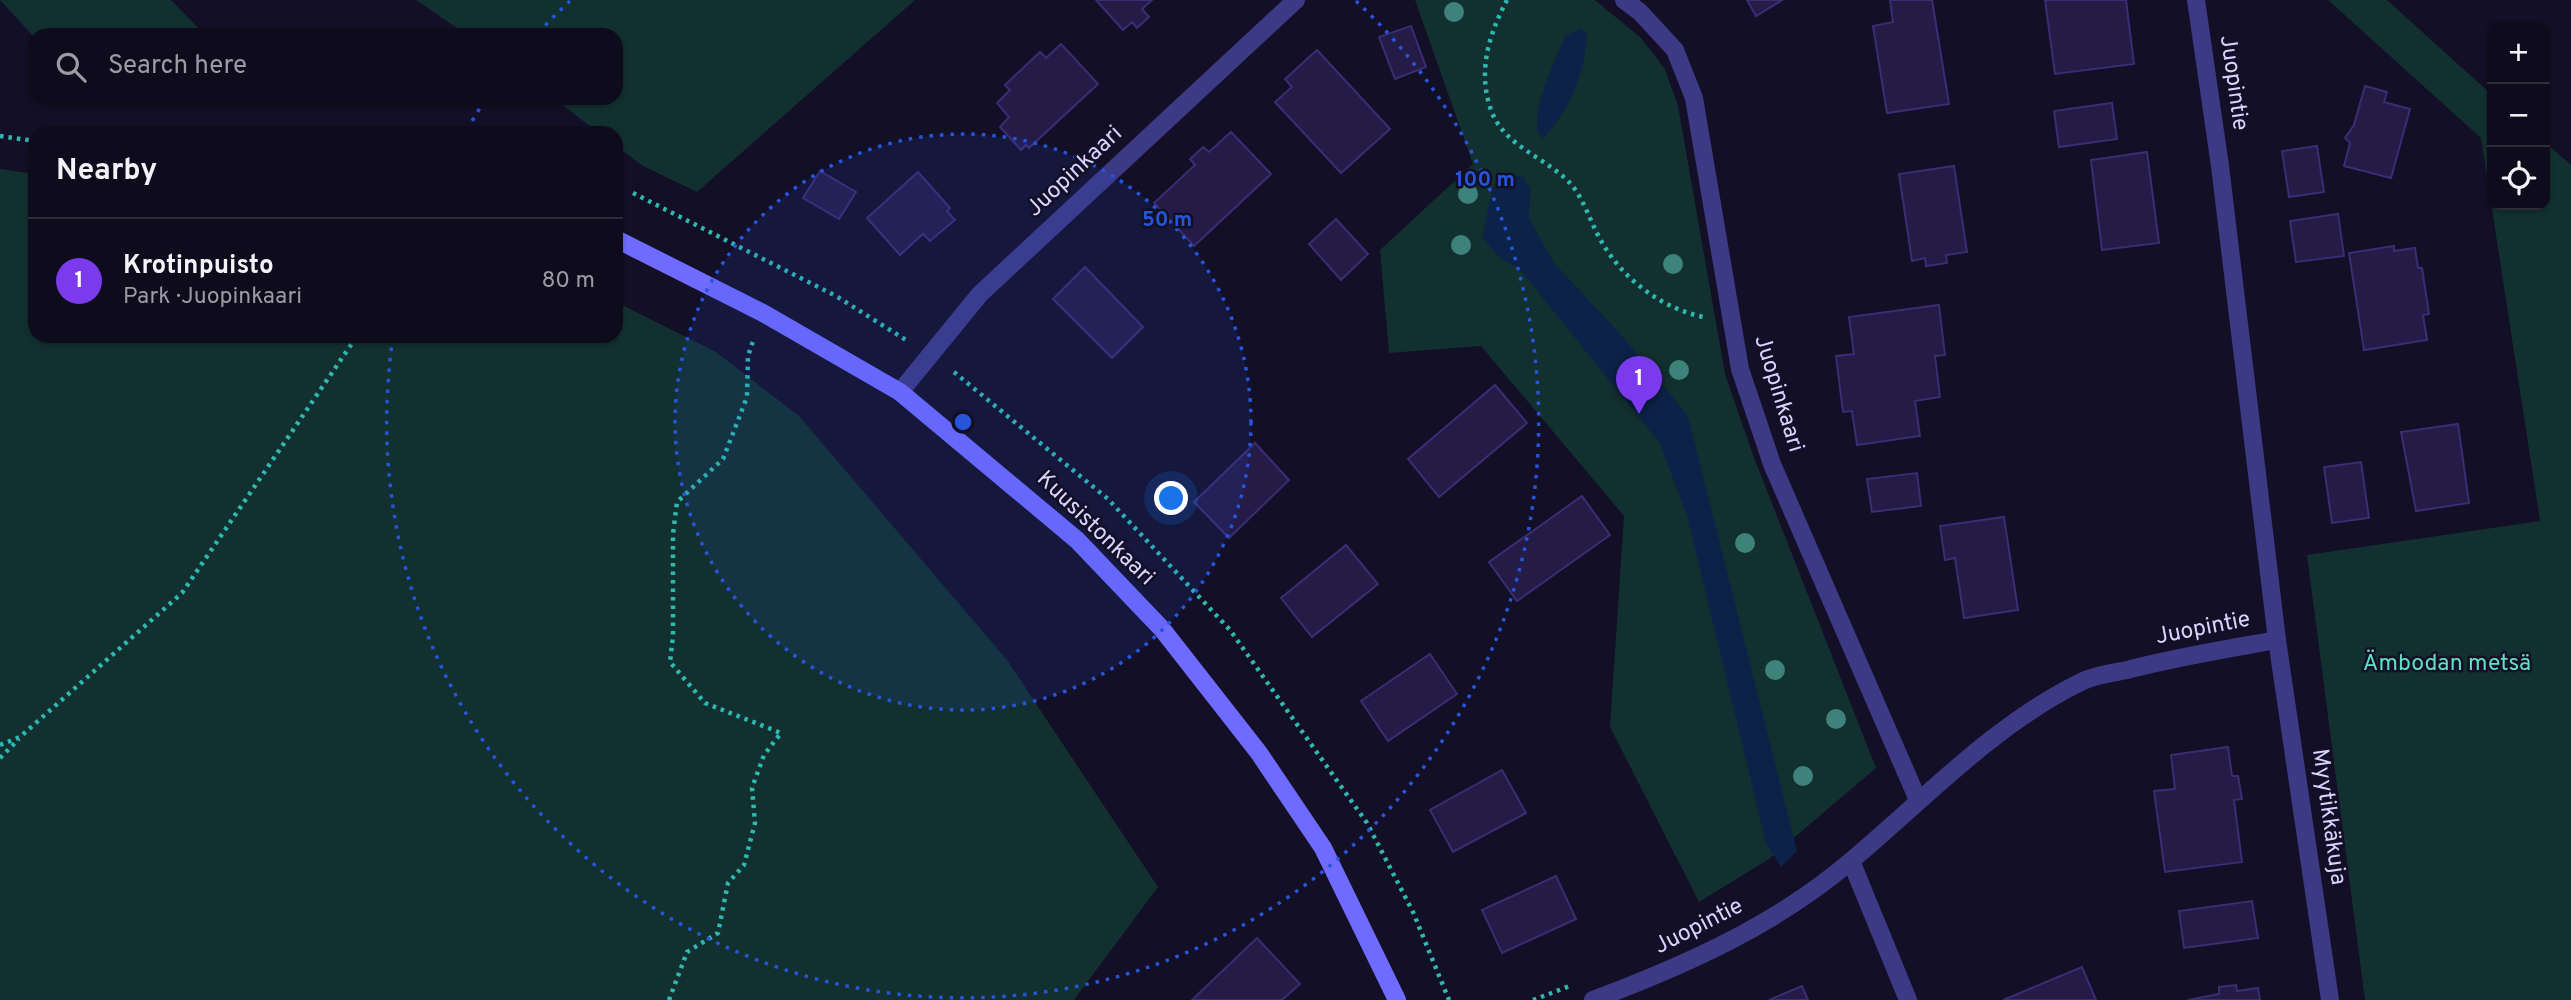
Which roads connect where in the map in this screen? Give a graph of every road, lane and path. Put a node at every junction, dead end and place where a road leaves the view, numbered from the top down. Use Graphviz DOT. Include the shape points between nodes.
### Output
graph roads {
  1 [pos="1296,0"];
  2 [pos="1507,0"];
  3 [pos="1624,0"];
  4 [pos="2196,0"];
  5 [pos="0,136"];
  6 [pos="28,140"];
  7 [pos="633,193"];
  8 [pos="623,243"];
  9 [pos="763,313"];
  10 [pos="1731,318"];
  11 [pos="909,341"];
  12 [pos="351,343"];
  13 [pos="948,366"];
  14 [pos="900,392"];
  15 [pos="2277,640"];
  16 [pos="20,737"];
  17 [pos="0,745"];
  18 [pos="0,758"];
  19 [pos="1918,800"];
  20 [pos="1851,861"];
  21 [pos="669,1000"];
  22 [pos="1397,1000"];
  23 [pos="1450,1000"];
  24 [pos="1593,1000"];
  25 [pos="1908,1000"];
  26 [pos="2330,1000"];
  1 -- 14 [label="street, Juopinkaari" via="980,294"];
  2 -- 10 [label="path" via="1483,60 1490,109 1506,136 1570,184 1603,246 1643,289 1684,313"];
  3 -- 10 [label="street, Juopinkaari" via="1675,50 1694,98"];
  4 -- 15 [label="street, Juopintie"];
  5 -- 6 [label="path"];
  7 -- 11 [label="path" via="836,296"];
  8 -- 9 [label="street, Kuusistonkaari"];
  9 -- 14 [label="street, Kuusistonkaari"];
  9 -- 21 [label="path" via="748,356 747,397 723,459 677,502 670,662 705,703 781,733 764,755 752,788 755,823 744,864 728,883 718,933 687,951"];
  10 -- 19 [label="street, Juopinkaari" via="1740,369 1772,464"];
  12 -- 16 [label="path" via="182,593"];
  13 -- 23 [label="path" via="1108,499 1230,630 1367,823 1413,912"];
  14 -- 22 [label="street, Kuusistonkaari" via="1077,540 1162,629 1259,753 1324,848"];
  15 -- 19 [label="street, Juopintie" via="2182,656 2083,681 2012,723"];
  15 -- 26 [label="street, Myytikkäkuja"];
  16 -- 17 [label="path"];
  16 -- 18 [label="path"];
  19 -- 20 [label="street, Juopintie"];
  20 -- 24 [label="street, Juopintie" via="1793,904 1722,946 1681,967"];
  20 -- 25 [label="street"];
}
